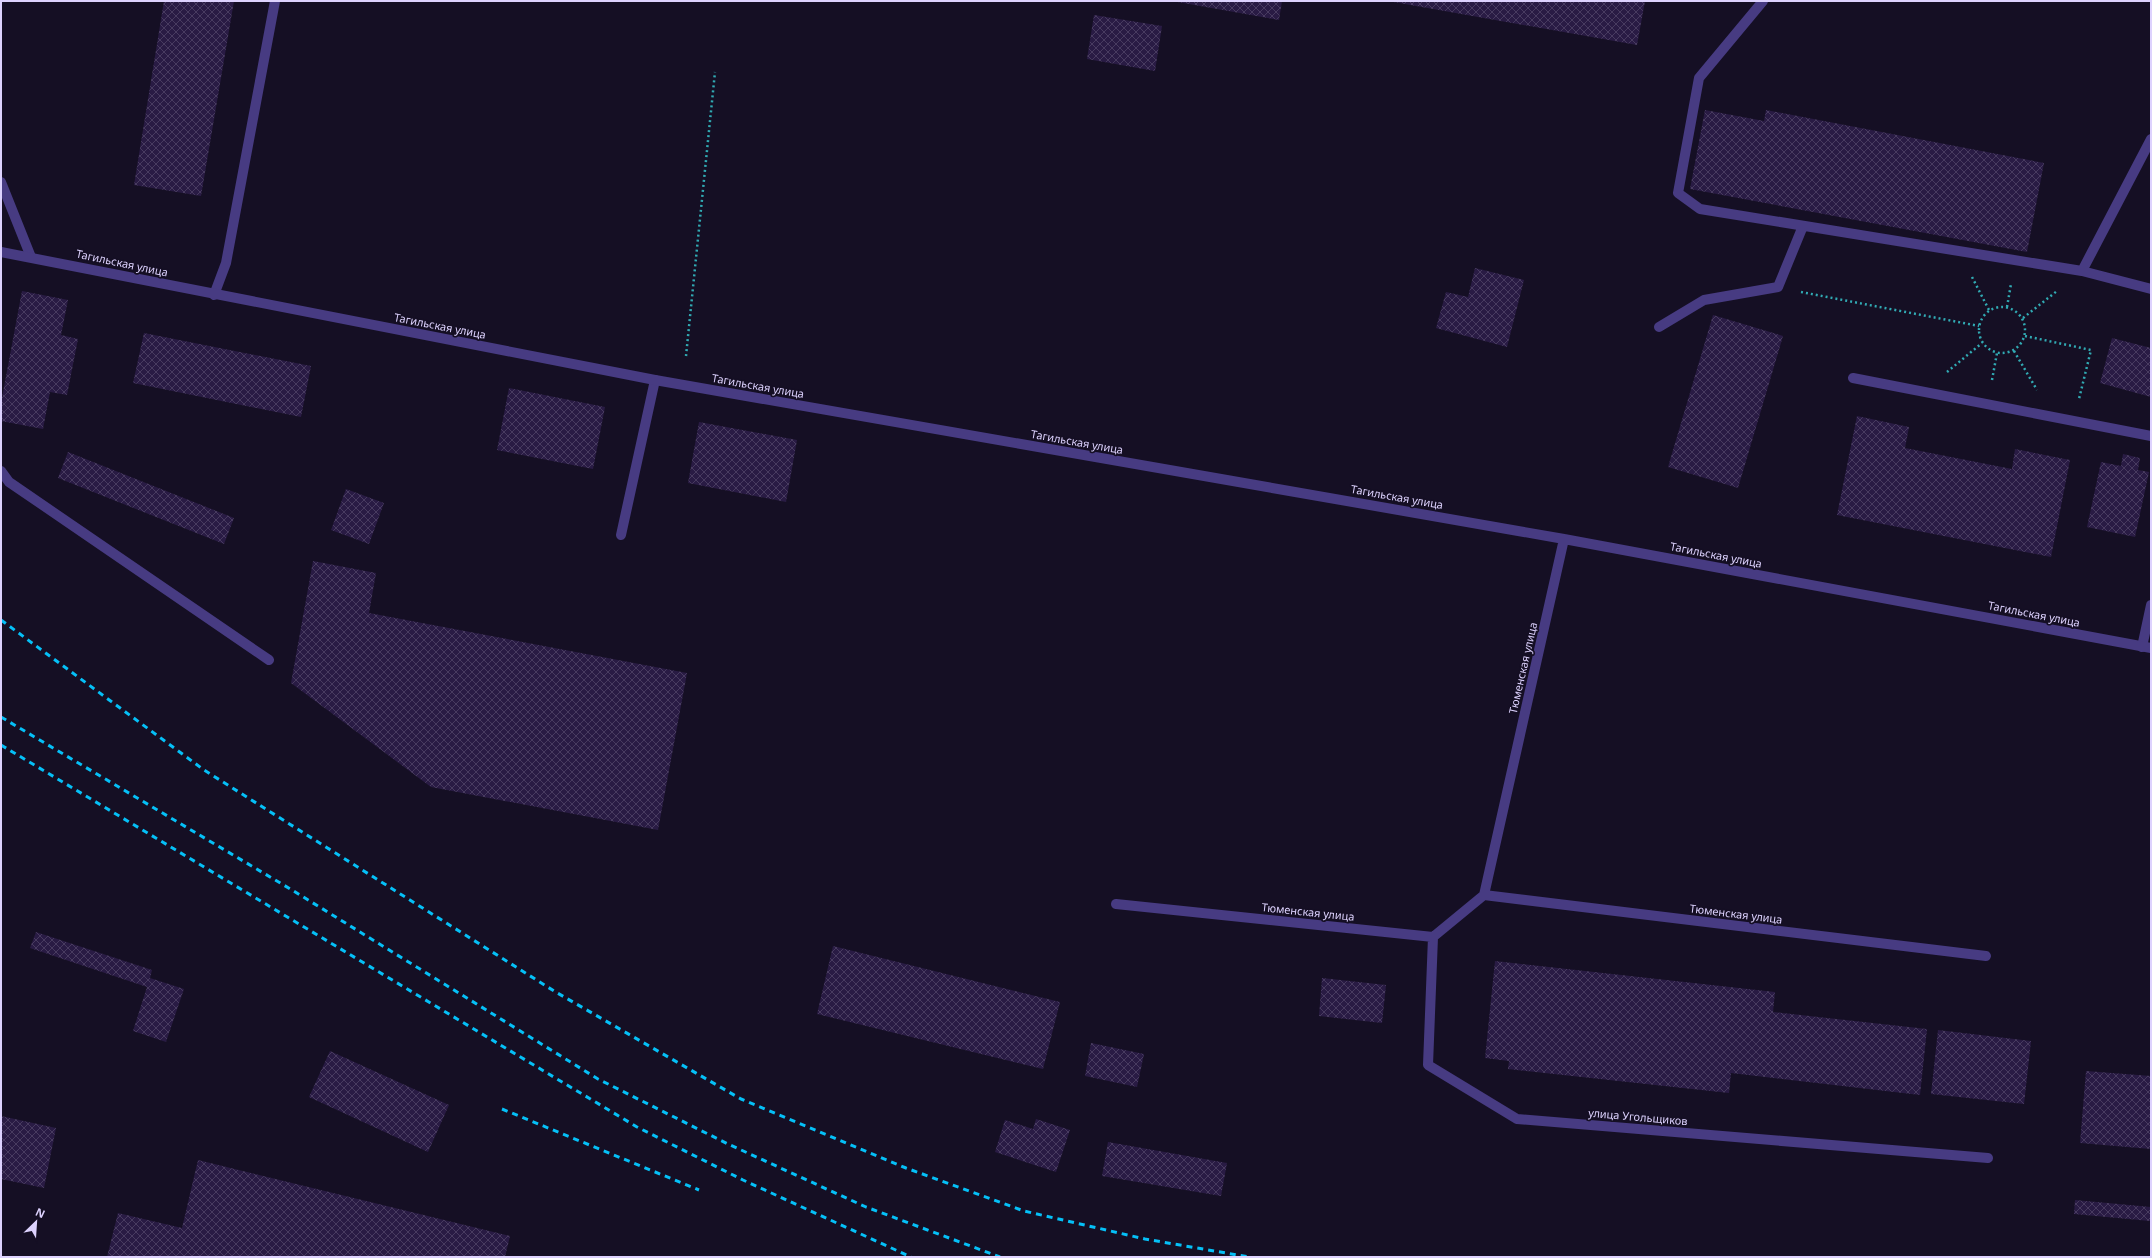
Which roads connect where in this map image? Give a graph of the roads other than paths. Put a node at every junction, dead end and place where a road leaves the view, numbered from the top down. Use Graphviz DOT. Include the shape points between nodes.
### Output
graph roads {
  1 [pos="274,1"];
  2 [pos="1763,1"];
  3 [pos="2151,138"];
  4 [pos="1,182"];
  5 [pos="1803,226"];
  6 [pos="1,252"];
  7 [pos="31,257"];
  8 [pos="2082,271"];
  9 [pos="2151,289"];
  10 [pos="214,295"];
  11 [pos="1659,327"];
  12 [pos="1853,378"];
  13 [pos="655,380"];
  14 [pos="2151,436"];
  15 [pos="1,471"];
  16 [pos="621,535"];
  17 [pos="1564,539"];
  18 [pos="2151,604"];
  19 [pos="2146,647"];
  20 [pos="269,660"];
  21 [pos="1484,895"];
  22 [pos="1116,904"];
  23 [pos="1433,937"];
  24 [pos="1986,956"];
  25 [pos="1988,1158"];
  1 -- 10 [label="street" via="226,263"];
  2 -- 5 [label="street" via="1699,78 1678,193 1700,209"];
  3 -- 8 [label="street"];
  4 -- 7 [label="street"];
  5 -- 8 [label="street"];
  5 -- 11 [label="street" via="1778,287 1704,300"];
  6 -- 7 [label="street, Тагильская улица"];
  7 -- 10 [label="street, Тагильская улица"];
  8 -- 9 [label="street"];
  10 -- 13 [label="street, Тагильская улица"];
  12 -- 14 [label="street"];
  13 -- 16 [label="street"];
  13 -- 17 [label="street, Тагильская улица"];
  15 -- 20 [label="street" via="10,482"];
  17 -- 19 [label="street, Тагильская улица"];
  17 -- 21 [label="street, Тюменская улица"];
  18 -- 19 [label="street"];
  21 -- 23 [label="street"];
  21 -- 24 [label="street, Тюменская улица"];
  22 -- 23 [label="street, Тюменская улица"];
  23 -- 25 [label="street, улица Угольщиков" via="1428,1065 1517,1119"];
}
